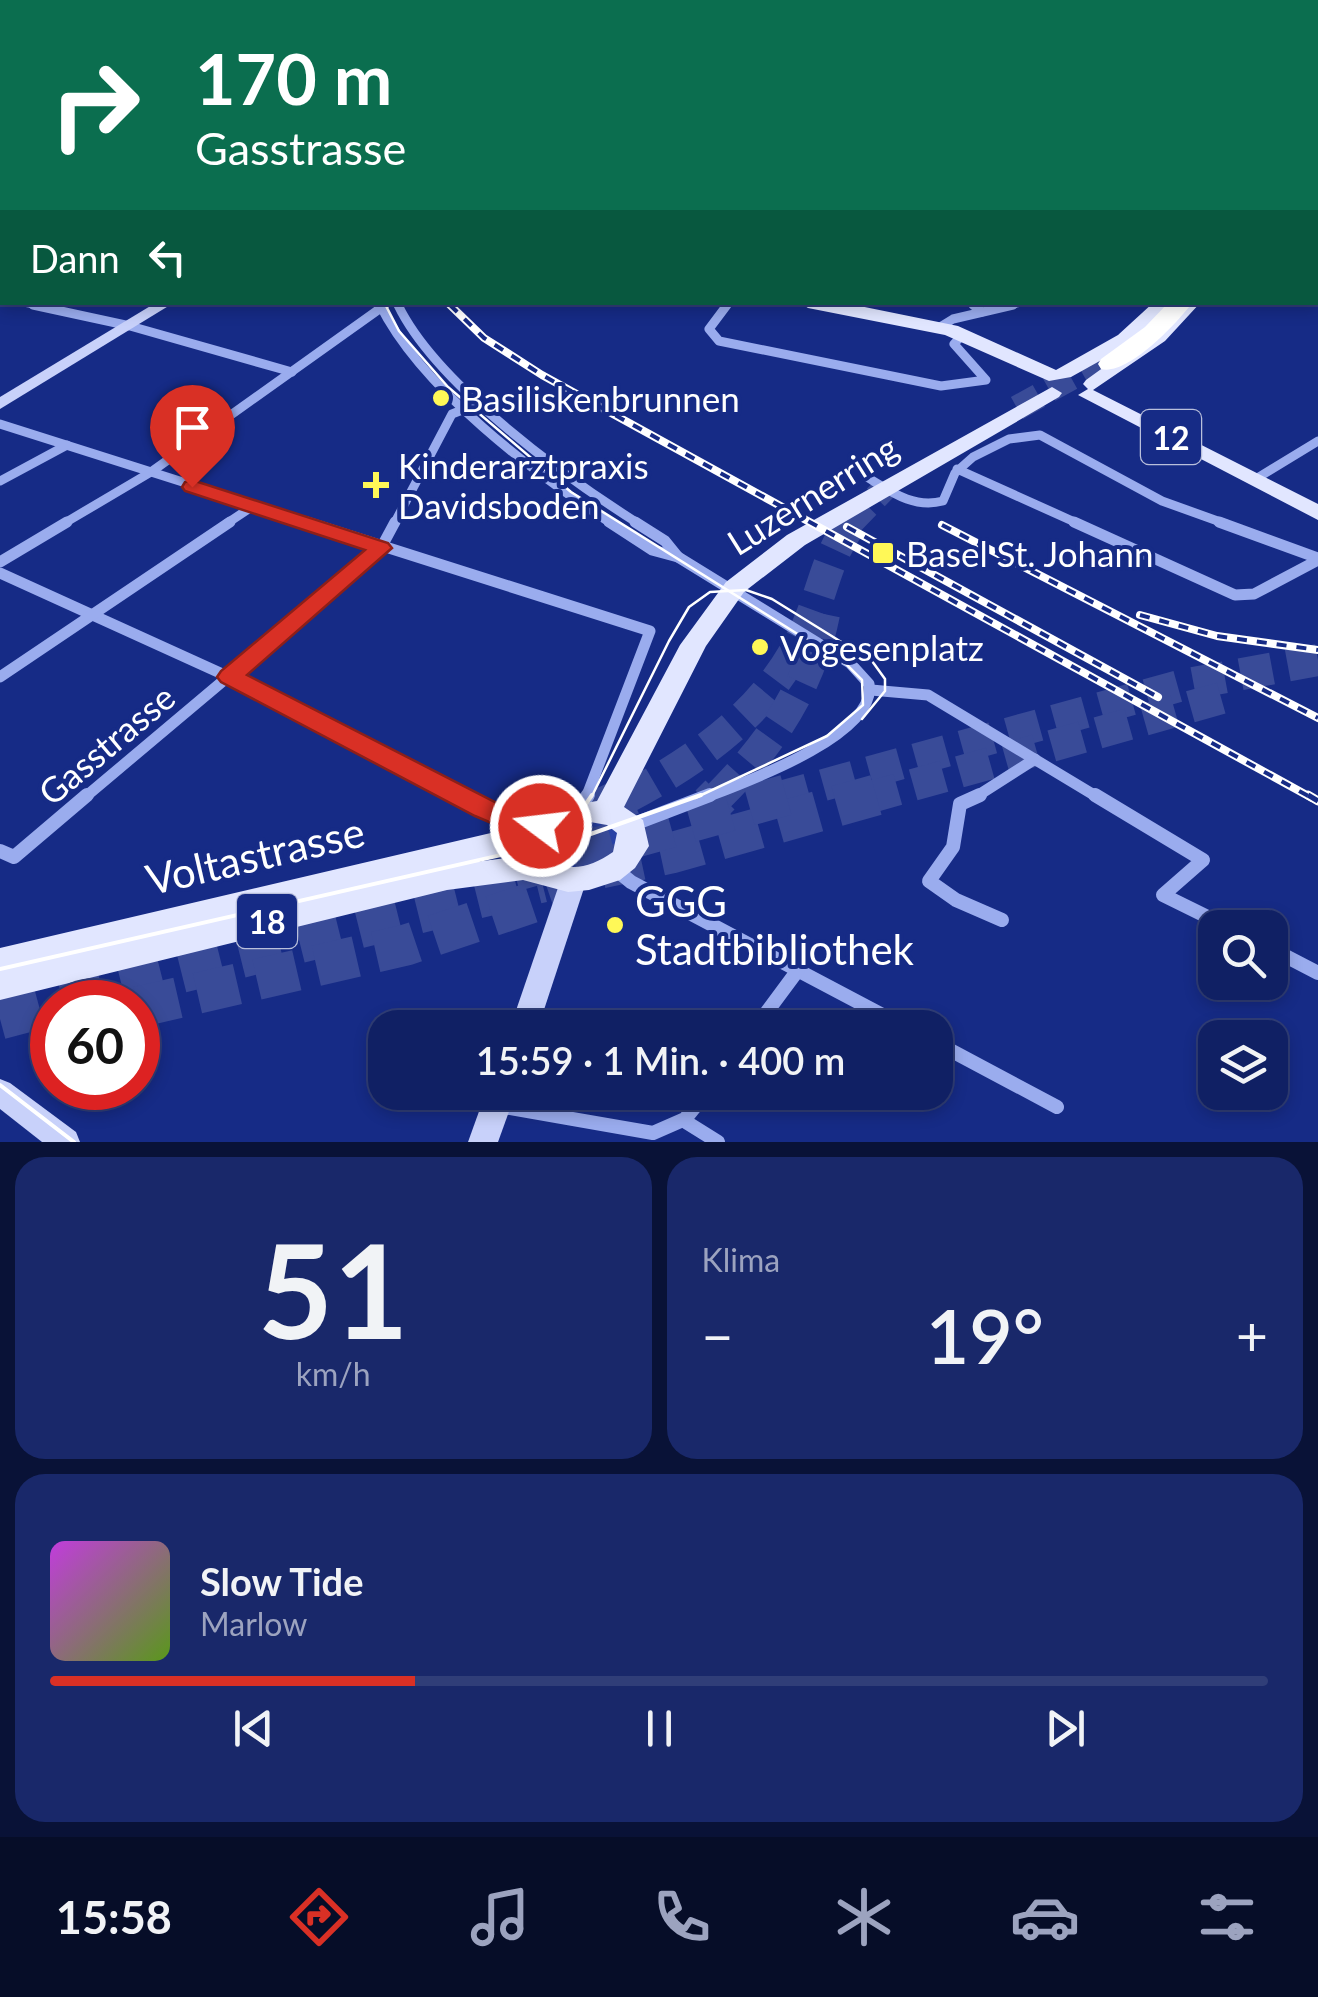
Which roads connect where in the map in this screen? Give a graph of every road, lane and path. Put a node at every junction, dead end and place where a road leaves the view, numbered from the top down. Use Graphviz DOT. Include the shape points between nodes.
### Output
graph roads {
  1 [pos="42,305"];
  2 [pos="163,305"];
  3 [pos="395,305"];
  4 [pos="728,305"];
  5 [pos="824,305"];
  6 [pos="972,305"];
  7 [pos="1014,305"];
  8 [pos="1163,305"];
  9 [pos="1176,305"];
  10 [pos="1189,305"];
  11 [pos="379,306"];
  12 [pos="982,312"];
  13 [pos="130,326"];
  14 [pos="940,326"];
  15 [pos="963,334"];
  16 [pos="1106,362"];
  17 [pos="292,372"];
  18 [pos="1055,380"];
  19 [pos="1090,389"];
  20 [pos="480,403"];
  21 [pos="0,404"];
  22 [pos="464,408"];
  23 [pos="1021,423"];
  24 [pos="0,424"];
  25 [pos="1318,441"];
  26 [pos="67,445"];
  27 [pos="958,469"];
  28 [pos="151,472"];
  29 [pos="865,476"];
  30 [pos="1254,480"];
  31 [pos="0,481"];
  32 [pos="253,506"];
  33 [pos="1318,513"];
  34 [pos="380,548"];
  35 [pos="678,558"];
  36 [pos="1318,559"];
  37 [pos="0,562"];
  38 [pos="0,573"];
  39 [pos="92,615"];
  40 [pos="0,676"];
  41 [pos="230,677"];
  42 [pos="871,690"];
  43 [pos="1035,758"];
  44 [pos="604,817"];
  45 [pos="532,833"];
  46 [pos="0,851"];
  47 [pos="614,868"];
  48 [pos="537,870"];
  49 [pos="574,879"];
  50 [pos="1198,912"];
  51 [pos="1002,920"];
  52 [pos="1288,957"];
  53 [pos="0,962"];
  54 [pos="798,970"];
  55 [pos="1318,973"];
  56 [pos="0,986"];
  57 [pos="530,1010"];
  58 [pos="768,1010"];
  59 [pos="873,1010"];
  60 [pos="953,1052"];
  61 [pos="0,1092"];
  62 [pos="1058,1108"];
  63 [pos="494,1110"];
  64 [pos="547,1110"];
  65 [pos="695,1110"];
  66 [pos="686,1122"];
  67 [pos="65,1142"];
  68 [pos="483,1142"];
  69 [pos="718,1142"];
  1 -- 13 [label="street"];
  2 -- 13 [label="street"];
  3 -- 20 [label="street" via="433,359"];
  4 -- 15 [label="street" via="709,329 719,341 941,386 986,380 954,344"];
  5 -- 14 [label="main road, 12"];
  6 -- 12 [label="street"];
  7 -- 12 [label="street"];
  8 -- 18 [label="main road, Luzernerring" via="1125,339"];
  9 -- 16 [label="highway" via="1153,332"];
  10 -- 19 [label="main road" via="1165,333"];
  11 -- 17 [label="street"];
  11 -- 22 [label="street" via="417,363"];
  12 -- 14 [label="street"];
  13 -- 17 [label="street"];
  13 -- 21 [label="street"];
  14 -- 15 [label="main road, 12"];
  15 -- 18 [label="main road, 12"];
  17 -- 28 [label="street"];
  18 -- 19 [label="main road, 12" via="1066,397"];
  18 -- 23 [label="main road, Luzernerring"];
  19 -- 30 [label="main road, 12"];
  20 -- 22 [label="street"];
  20 -- 35 [label="street" via="571,481 665,540"];
  22 -- 34 [label="street, Gasstrasse" via="450,416"];
  22 -- 35 [label="street" via="564,494 652,550"];
  23 -- 27 [label="street"];
  23 -- 36 [label="street" via="1162,500"];
  23 -- 44 [label="main road, Luzernerring" via="764,562 724,599"];
  24 -- 26 [label="street"];
  25 -- 30 [label="street"];
  26 -- 28 [label="street"];
  26 -- 31 [label="street"];
  27 -- 29 [label="street" via="943,501 933,505"];
  27 -- 36 [label="street" via="1236,595 1254,594"];
  28 -- 32 [label="street"];
  28 -- 37 [label="street"];
  30 -- 33 [label="main road, 12"];
  32 -- 34 [label="street"];
  32 -- 39 [label="street"];
  34 -- 41 [label="street, Gasstrasse"];
  34 -- 44 [label="street" via="650,631 591,790"];
  35 -- 42 [label="street" via="850,663"];
  38 -- 39 [label="street"];
  39 -- 40 [label="street"];
  39 -- 41 [label="street"];
  41 -- 45 [label="street"];
  41 -- 46 [label="street, Gasstrasse" via="14,857"];
  42 -- 43 [label="street" via="928,695"];
  42 -- 44 [label="street" via="861,715 831,738 716,793"];
  43 -- 50 [label="street" via="1203,860 1163,895"];
  43 -- 51 [label="street" via="960,804 953,847 930,881"];
  44 -- 45 [label="main road, 18"];
  44 -- 47 [label="main road, Luzernerring" via="634,832 634,848"];
  45 -- 48 [label="main road" via="526,856"];
  45 -- 53 [label="main road, Voltastrasse / 18"];
  47 -- 49 [label="main road, 18"];
  47 -- 54 [label="street"];
  48 -- 49 [label="main road, 18"];
  48 -- 56 [label="main road, Voltastrasse / 18" via="447,878"];
  49 -- 57 [label="street"];
  52 -- 55 [label="street"];
  54 -- 58 [label="street"];
  54 -- 59 [label="street"];
  60 -- 62 [label="street"];
  61 -- 67 [label="street"];
  63 -- 68 [label="street"];
  64 -- 66 [label="street" via="653,1134"];
  65 -- 66 [label="street"];
  66 -- 69 [label="street"];
}
